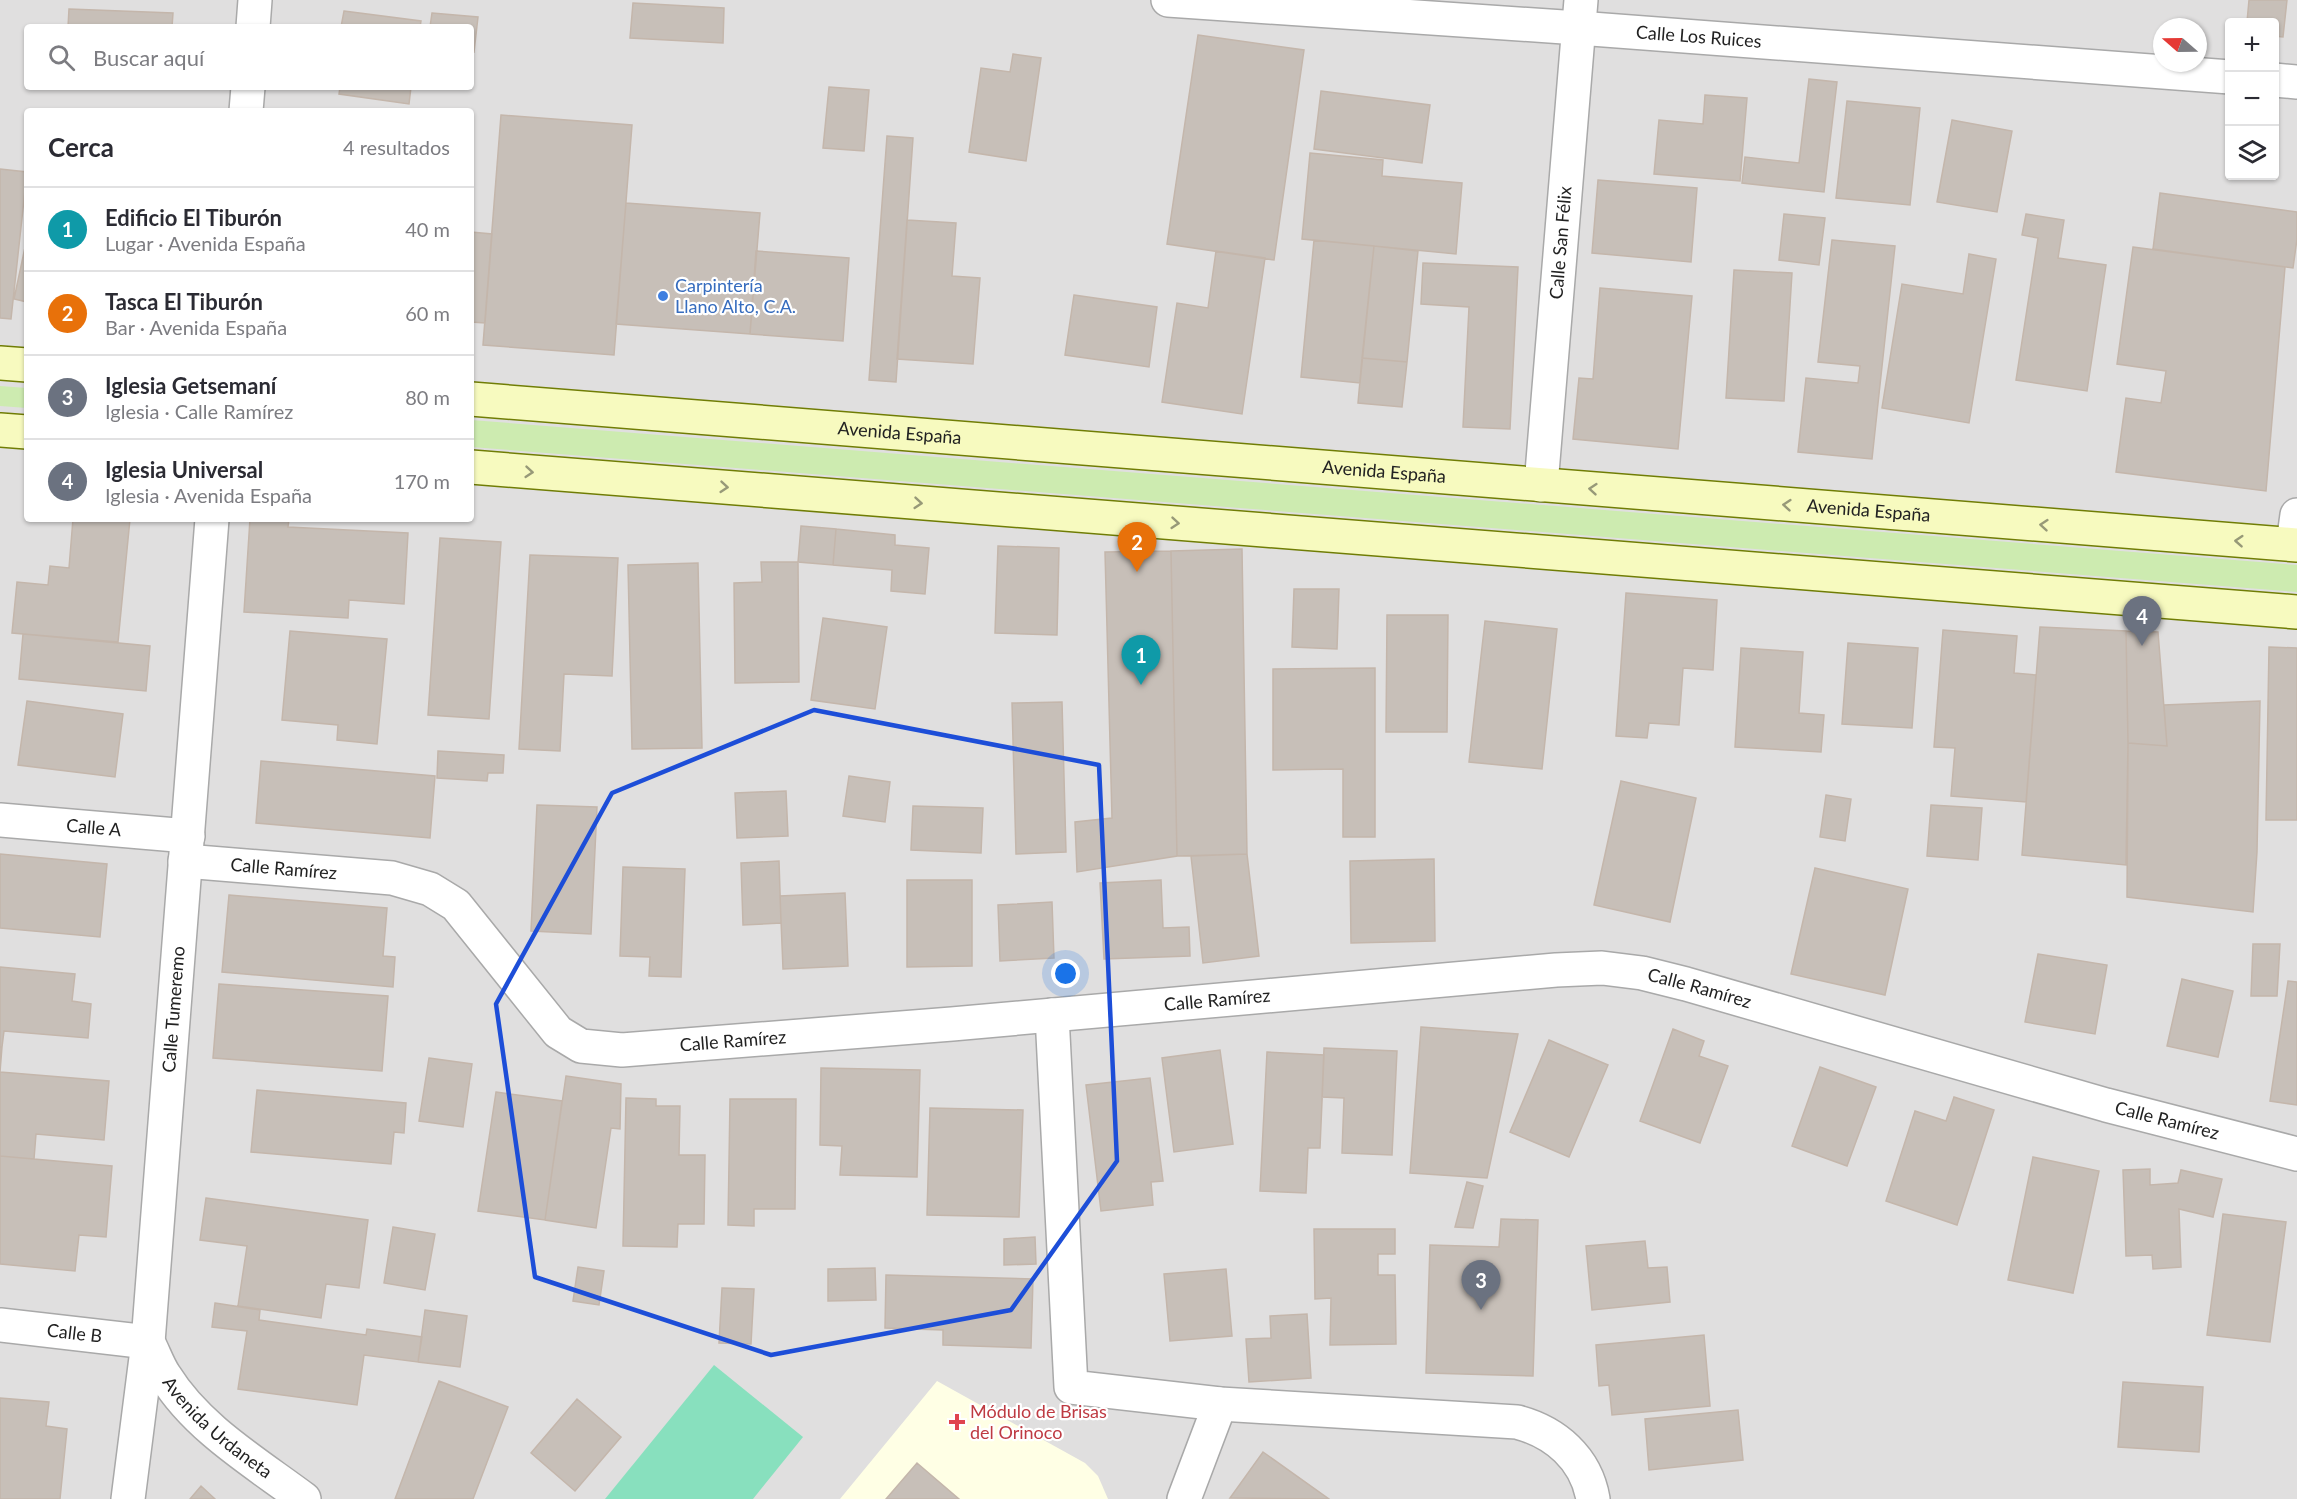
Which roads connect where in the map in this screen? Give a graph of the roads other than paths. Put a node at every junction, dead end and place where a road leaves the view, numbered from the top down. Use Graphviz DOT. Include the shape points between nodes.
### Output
graph roads {
  1 [pos="255,0"];
  2 [pos="1168,0"];
  3 [pos="1580,14"];
  4 [pos="253,24"];
  5 [pos="2225,76"];
  6 [pos="2279,80"];
  7 [pos="2297,82"];
  8 [pos="248,90"];
  9 [pos="246,108"];
  10 [pos="0,363"];
  11 [pos="24,365"];
  12 [pos="474,399"];
  13 [pos="0,430"];
  14 [pos="24,432"];
  15 [pos="474,467"];
  16 [pos="1541,485"];
  17 [pos="212,522"];
  18 [pos="2296,535"];
  19 [pos="2297,612"];
  20 [pos="0,820"];
  21 [pos="186,848"];
  22 [pos="1052,1015"];
  23 [pos="2297,1154"];
  24 [pos="0,1325"];
  25 [pos="148,1342"];
  26 [pos="1220,1404"];
  27 [pos="128,1499"];
  28 [pos="304,1499"];
  29 [pos="1184,1499"];
  30 [pos="1593,1499"];
  1 -- 4 [label="street"];
  2 -- 3 [label="street, Calle Los Ruices"];
  3 -- 5 [label="street, Calle Los Ruices"];
  3 -- 16 [label="street, Calle San Félix"];
  6 -- 7 [label="street"];
  8 -- 9 [label="street"];
  10 -- 11 [label="main road"];
  12 -- 16 [label="main road, Avenida España"];
  13 -- 14 [label="main road"];
  15 -- 19 [label="main road, one-way"];
  18 -- 16 [label="main road, Avenida España, one-way"];
  17 -- 21 [label="street, Calle Tumeremo"];
  20 -- 21 [label="street, Calle A"];
  21 -- 22 [label="street, Calle Ramírez" via="392,878 436,892 456,905 551,1026 581,1046 622,1050"];
  21 -- 25 [label="street, Calle Tumeremo"];
  22 -- 23 [label="street, Calle Ramírez" via="1602,968 1686,984 2106,1105"];
  22 -- 26 [label="street" via="1071,1387"];
  24 -- 25 [label="street, Calle B"];
  25 -- 27 [label="street, Calle Tumeremo"];
  25 -- 28 [label="street, Avenida Urdaneta" via="165,1376 186,1404 211,1428"];
  26 -- 29 [label="street"];
  26 -- 30 [label="street" via="1517,1422 1538,1428 1562,1444 1585,1475"];
}
